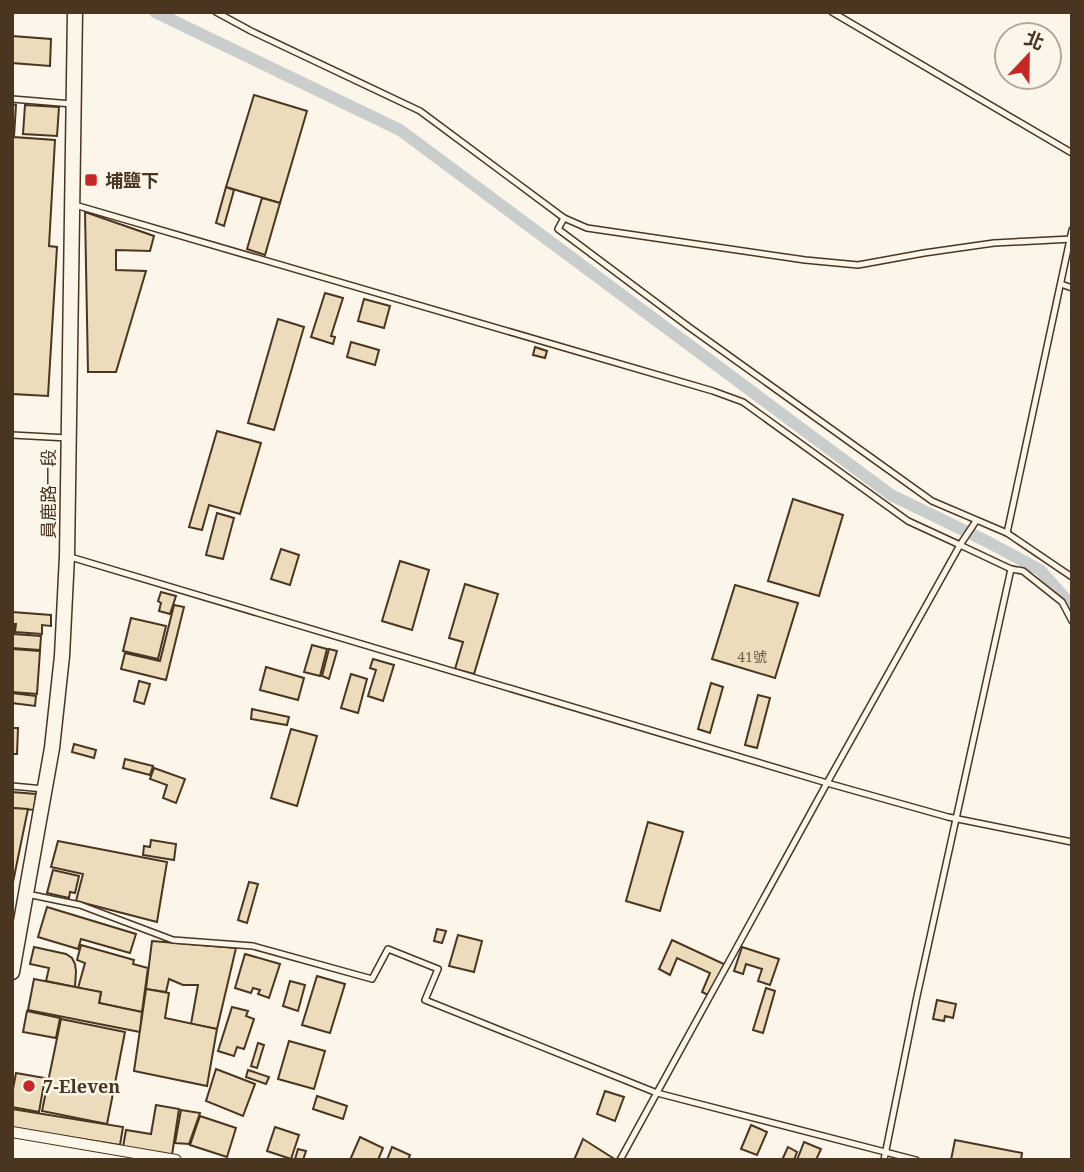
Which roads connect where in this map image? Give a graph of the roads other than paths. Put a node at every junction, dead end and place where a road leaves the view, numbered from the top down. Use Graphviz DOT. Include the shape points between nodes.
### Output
graph roads {
  1 [pos="75,12"];
  2 [pos="216,12"];
  3 [pos="832,12"];
  4 [pos="12,99"];
  5 [pos="74,104"];
  6 [pos="1072,153"];
  7 [pos="72,204"];
  8 [pos="564,218"];
  9 [pos="1072,230"];
  10 [pos="1071,239"];
  11 [pos="1061,284"];
  12 [pos="1072,288"];
  13 [pos="12,435"];
  14 [pos="68,438"];
  15 [pos="976,521"];
  16 [pos="1007,533"];
  17 [pos="960,545"];
  18 [pos="67,556"];
  19 [pos="1011,569"];
  20 [pos="1072,577"];
  21 [pos="1072,621"];
  22 [pos="827,783"];
  23 [pos="12,786"];
  24 [pos="45,789"];
  25 [pos="956,819"];
  26 [pos="1072,842"];
  27 [pos="26,894"];
  28 [pos="12,972"];
  29 [pos="657,1093"];
  30 [pos="12,1132"];
  31 [pos="885,1156"];
  32 [pos="176,1160"];
  33 [pos="620,1160"];
  34 [pos="916,1160"];
  1 -- 5 [label="main road, 員鹿路一段"];
  2 -- 8 [label="lane" via="420,111"];
  3 -- 6 [label="lane"];
  4 -- 5 [label="lane"];
  5 -- 7 [label="main road, 員鹿路一段"];
  7 -- 14 [label="main road, 員鹿路一段"];
  7 -- 17 [label="lane" via="743,402 908,521"];
  8 -- 10 [label="lane" via="587,228 858,265 994,243"];
  8 -- 15 [label="lane" via="558,229 689,327 932,501"];
  9 -- 10 [label="lane"];
  10 -- 11 [label="lane"];
  11 -- 12 [label="lane"];
  11 -- 16 [label="lane"];
  13 -- 14 [label="lane"];
  14 -- 18 [label="main road, 員鹿路一段"];
  15 -- 16 [label="lane"];
  15 -- 17 [label="lane"];
  16 -- 20 [label="lane"];
  17 -- 19 [label="lane"];
  17 -- 22 [label="lane"];
  18 -- 22 [label="lane"];
  18 -- 24 [label="main road, 員鹿路一段" via="62,656"];
  19 -- 21 [label="lane" via="1023,571 1062,602"];
  19 -- 25 [label="lane"];
  22 -- 25 [label="lane"];
  22 -- 29 [label="lane"];
  23 -- 24 [label="lane"];
  24 -- 27 [label="main road, 員鹿路一段"];
  25 -- 26 [label="lane"];
  25 -- 31 [label="lane"];
  27 -- 28 [label="main road, 員鹿路一段"];
  27 -- 29 [label="lane" via="80,905 173,940 253,946 372,979 388,949 438,969 425,1000"];
  29 -- 31 [label="lane"];
  29 -- 33 [label="lane"];
  30 -- 32 [label="street"];
  31 -- 34 [label="lane"];
}
